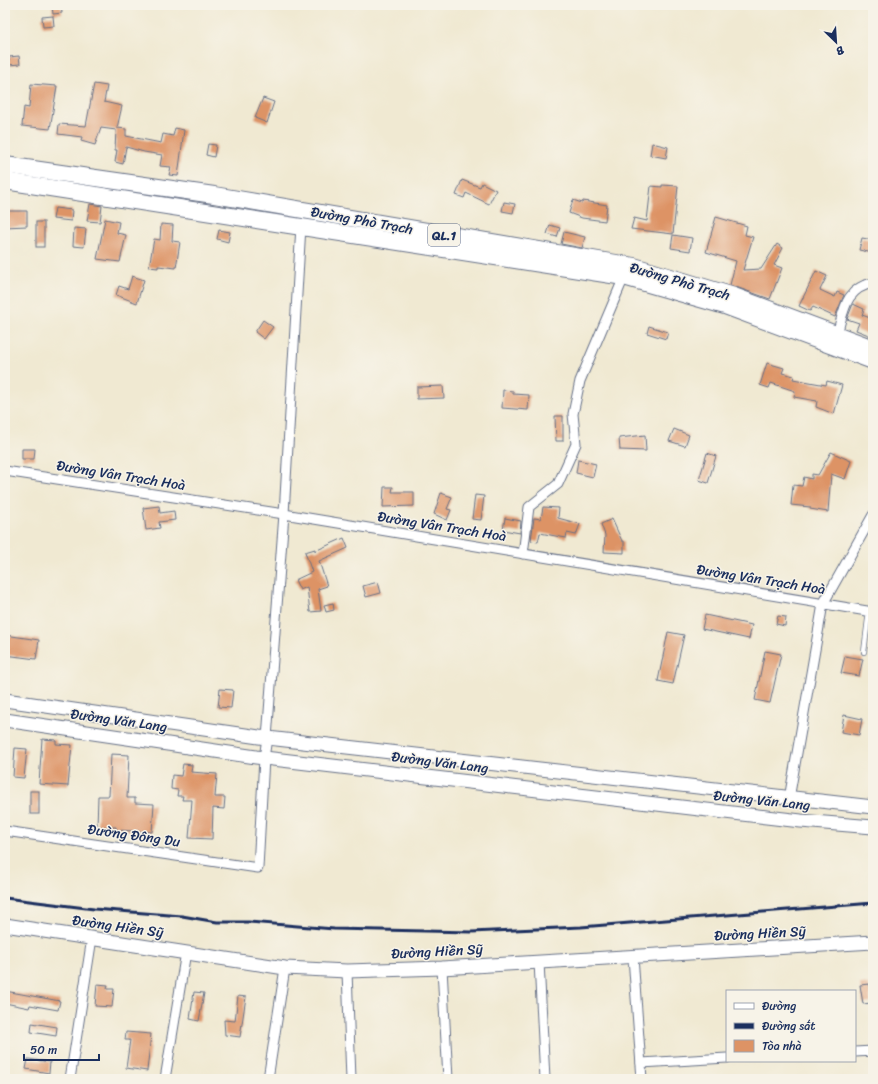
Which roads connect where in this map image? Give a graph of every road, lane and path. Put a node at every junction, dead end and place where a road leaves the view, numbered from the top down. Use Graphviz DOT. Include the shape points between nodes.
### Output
graph roads {
  1 [pos="5,165"];
  2 [pos="42,179"];
  3 [pos="5,181"];
  4 [pos="214,195"];
  5 [pos="212,212"];
  6 [pos="302,226"];
  7 [pos="499,251"];
  8 [pos="624,277"];
  9 [pos="873,283"];
  10 [pos="837,334"];
  11 [pos="873,348"];
  12 [pos="873,362"];
  13 [pos="5,471"];
  14 [pos="284,514"];
  15 [pos="873,515"];
  16 [pos="523,554"];
  17 [pos="823,604"];
  18 [pos="871,612"];
  19 [pos="864,652"];
  20 [pos="5,700"];
  21 [pos="5,720"];
  22 [pos="267,738"];
  23 [pos="264,758"];
  24 [pos="789,799"];
  25 [pos="873,807"];
  26 [pos="873,827"];
  27 [pos="5,831"];
  28 [pos="5,924"];
  29 [pos="92,938"];
  30 [pos="873,942"];
  31 [pos="186,952"];
  32 [pos="633,957"];
  33 [pos="539,962"];
  34 [pos="285,968"];
  35 [pos="442,968"];
  36 [pos="347,971"];
  37 [pos="873,1051"];
  38 [pos="856,1052"];
  39 [pos="726,1058"];
  40 [pos="641,1063"];
  41 [pos="70,1079"];
  42 [pos="165,1079"];
  43 [pos="268,1079"];
  44 [pos="351,1079"];
  45 [pos="448,1079"];
  46 [pos="544,1079"];
  47 [pos="642,1079"];
  1 -- 2 [label="highway, Đường Phò Trạch / QL.1"];
  2 -- 3 [label="highway, Đường Phò Trạch / QL.1"];
  2 -- 4 [label="highway, Đường Phò Trạch / QL.1"];
  2 -- 5 [label="highway, Đường Phò Trạch / QL.1"];
  4 -- 5 [label="highway"];
  4 -- 7 [label="highway, Đường Phò Trạch / QL.1"];
  5 -- 6 [label="highway, Đường Phò Trạch / QL.1"];
  6 -- 7 [label="highway, Đường Phò Trạch / QL.1"];
  6 -- 14 [label="street"];
  7 -- 8 [label="highway, Đường Phò Trạch / QL.1"];
  7 -- 10 [label="highway, Đường Phò Trạch / QL.1" via="634,266 734,296"];
  8 -- 12 [label="highway, Đường Phò Trạch / QL.1" via="725,306"];
  8 -- 16 [label="street" via="580,381 573,414 576,444 558,484 529,507"];
  9 -- 10 [label="street" via="853,291"];
  10 -- 11 [label="highway, Đường Phò Trạch / QL.1"];
  13 -- 14 [label="street, Đường Vân Trạch Hoà"];
  14 -- 16 [label="street, Đường Vân Trạch Hoà"];
  14 -- 22 [label="street"];
  15 -- 17 [label="street"];
  16 -- 17 [label="street, Đường Vân Trạch Hoà"];
  17 -- 18 [label="street, Đường Vân Trạch Hoà"];
  17 -- 24 [label="street"];
  18 -- 19 [label="lane"];
  20 -- 22 [label="street, Đường Văn Lang"];
  21 -- 23 [label="street, Đường Văn Lang"];
  22 -- 23 [label="street"];
  22 -- 24 [label="street, Đường Văn Lang"];
  23 -- 26 [label="street, Đường Văn Lang" via="801,821"];
  23 -- 27 [label="street, Đường Đông Du" via="258,868"];
  24 -- 25 [label="street, Đường Văn Lang"];
  28 -- 29 [label="street, Đường Hiền Sỹ"];
  29 -- 31 [label="street, Đường Hiền Sỹ"];
  29 -- 41 [label="street"];
  30 -- 32 [label="street, Đường Hiền Sỹ"];
  31 -- 34 [label="street, Đường Hiền Sỹ"];
  31 -- 42 [label="street"];
  32 -- 33 [label="street, Đường Hiền Sỹ"];
  32 -- 40 [label="street"];
  33 -- 35 [label="street, Đường Hiền Sỹ"];
  33 -- 46 [label="street"];
  34 -- 36 [label="street, Đường Hiền Sỹ"];
  34 -- 43 [label="street"];
  35 -- 36 [label="street, Đường Hiền Sỹ"];
  35 -- 45 [label="street"];
  36 -- 44 [label="street"];
  37 -- 38 [label="street"];
  39 -- 40 [label="street"];
  40 -- 47 [label="street"];
}
